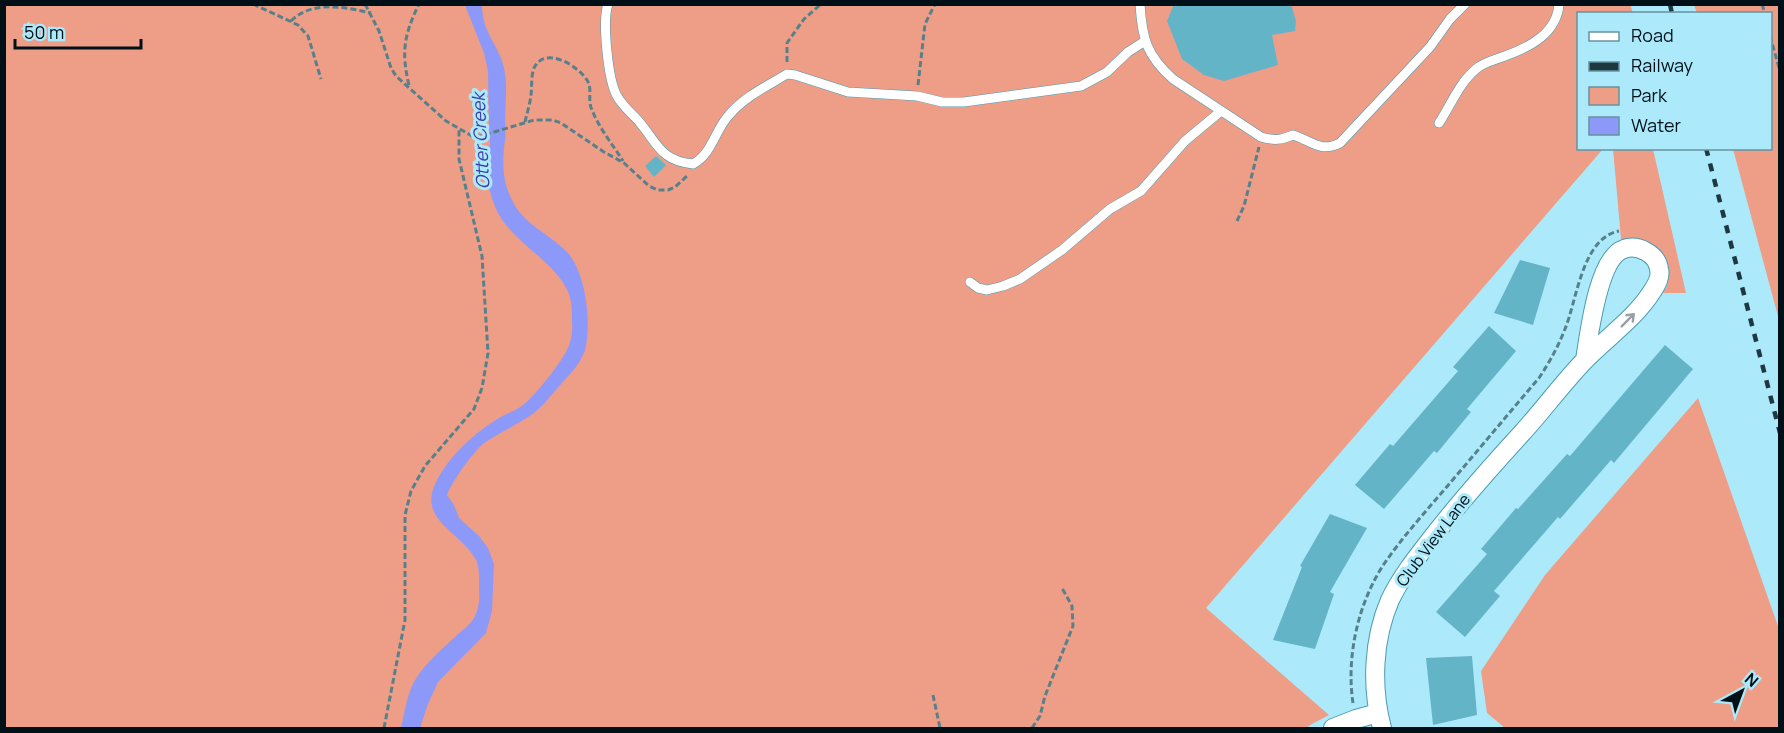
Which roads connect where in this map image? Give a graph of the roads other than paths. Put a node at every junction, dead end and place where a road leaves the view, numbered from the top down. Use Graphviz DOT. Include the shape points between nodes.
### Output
graph roads {
  1 [pos="608,4"];
  2 [pos="1140,4"];
  3 [pos="1465,4"];
  4 [pos="1559,4"];
  5 [pos="1145,41"];
  6 [pos="1221,111"];
  7 [pos="1439,123"];
  8 [pos="970,282"];
  9 [pos="1585,360"];
  10 [pos="1380,721"];
  11 [pos="1333,729"];
  1 -- 5 [label="lane" via="608,55 616,94 663,153 693,164 708,151 728,115 786,74 848,92 964,102 1081,86 1107,72"];
  2 -- 5 [label="lane"];
  3 -- 6 [label="lane" via="1340,143 1330,148 1293,135 1273,140 1262,137"];
  4 -- 7 [label="lane" via="1555,22 1541,38 1485,63 1470,74"];
  5 -- 6 [label="lane" via="1162,69"];
  6 -- 8 [label="lane" via="1185,141 1141,191 1110,209 1020,279 987,290"];
  9 -- 9 [label="street, Club View Lane, one-way" via="1640,309 1654,289 1659,268 1646,251 1626,248 1611,258 1601,281"];
  9 -- 10 [label="street, Club View Lane" via="1475,485 1403,576 1390,600 1378,642 1375,673"];
  10 -- 11 [label="street, Club View Lane" via="1356,719"];
}
